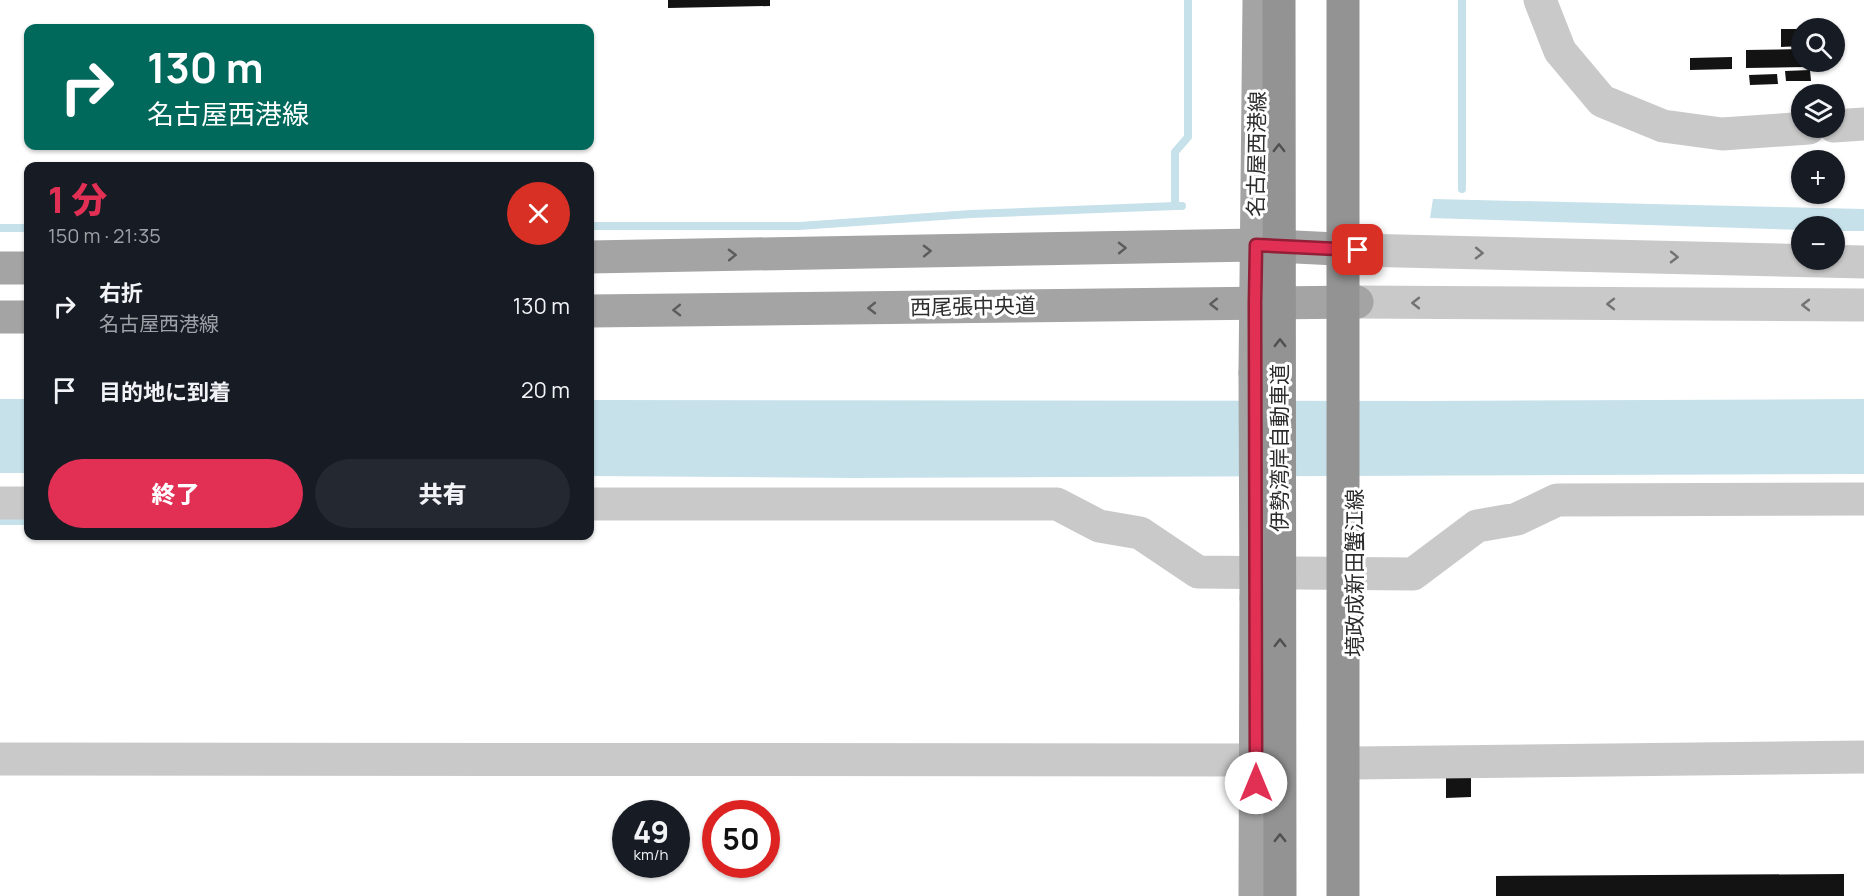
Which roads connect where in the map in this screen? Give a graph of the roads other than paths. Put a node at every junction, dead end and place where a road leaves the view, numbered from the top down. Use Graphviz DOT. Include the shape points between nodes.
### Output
graph roads {
  1 [pos="1259,0"];
  2 [pos="1279,0"];
  3 [pos="1343,0"];
  4 [pos="1358,0"];
  5 [pos="1540,0"];
  6 [pos="1864,124"];
  7 [pos="1845,125"];
  8 [pos="1791,129"];
  9 [pos="1256,245"];
  10 [pos="1358,250"];
  11 [pos="594,257"];
  12 [pos="1864,262"];
  13 [pos="0,268"];
  14 [pos="24,268"];
  15 [pos="1357,302"];
  16 [pos="1255,304"];
  17 [pos="1864,305"];
  18 [pos="594,311"];
  19 [pos="0,317"];
  20 [pos="24,317"];
  21 [pos="1864,499"];
  22 [pos="0,503"];
  23 [pos="24,503"];
  24 [pos="594,504"];
  25 [pos="1864,757"];
  26 [pos="0,759"];
  27 [pos="1256,760"];
  28 [pos="1354,763"];
  29 [pos="1255,896"];
  30 [pos="1280,896"];
  31 [pos="1343,896"];
  32 [pos="1356,896"];
  1 -- 9 [label="main road, 名古屋西港線"];
  30 -- 2 [label="highway, 伊勢湾岸自動車道, one-way, bridge"];
  3 -- 31 [label="highway, bridge"];
  4 -- 10 [label="main road"];
  5 -- 8 [label="street" via="1560,51 1602,101 1663,126 1722,134"];
  6 -- 7 [label="street"];
  9 -- 10 [label="main road, 名古屋西港線"];
  11 -- 9 [label="main road, one-way"];
  9 -- 16 [label="main road"];
  10 -- 12 [label="street, one-way"];
  10 -- 15 [label="main road, 境政成新田蟹江線"];
  13 -- 14 [label="main road"];
  15 -- 16 [label="main road, 西尾張中央道"];
  17 -- 15 [label="street, one-way"];
  15 -- 28 [label="main road, 境政成新田蟹江線"];
  16 -- 18 [label="main road, 西尾張中央道, one-way"];
  16 -- 27 [label="main road, bridge"];
  19 -- 20 [label="main road"];
  21 -- 24 [label="street" via="1557,501 1517,519 1477,526 1413,574 1198,572 1140,533 1099,526 1057,504"];
  22 -- 23 [label="street"];
  25 -- 28 [label="street"];
  26 -- 27 [label="street"];
  27 -- 29 [label="main road"];
  28 -- 32 [label="main road, 境政成新田蟹江線"];
}
